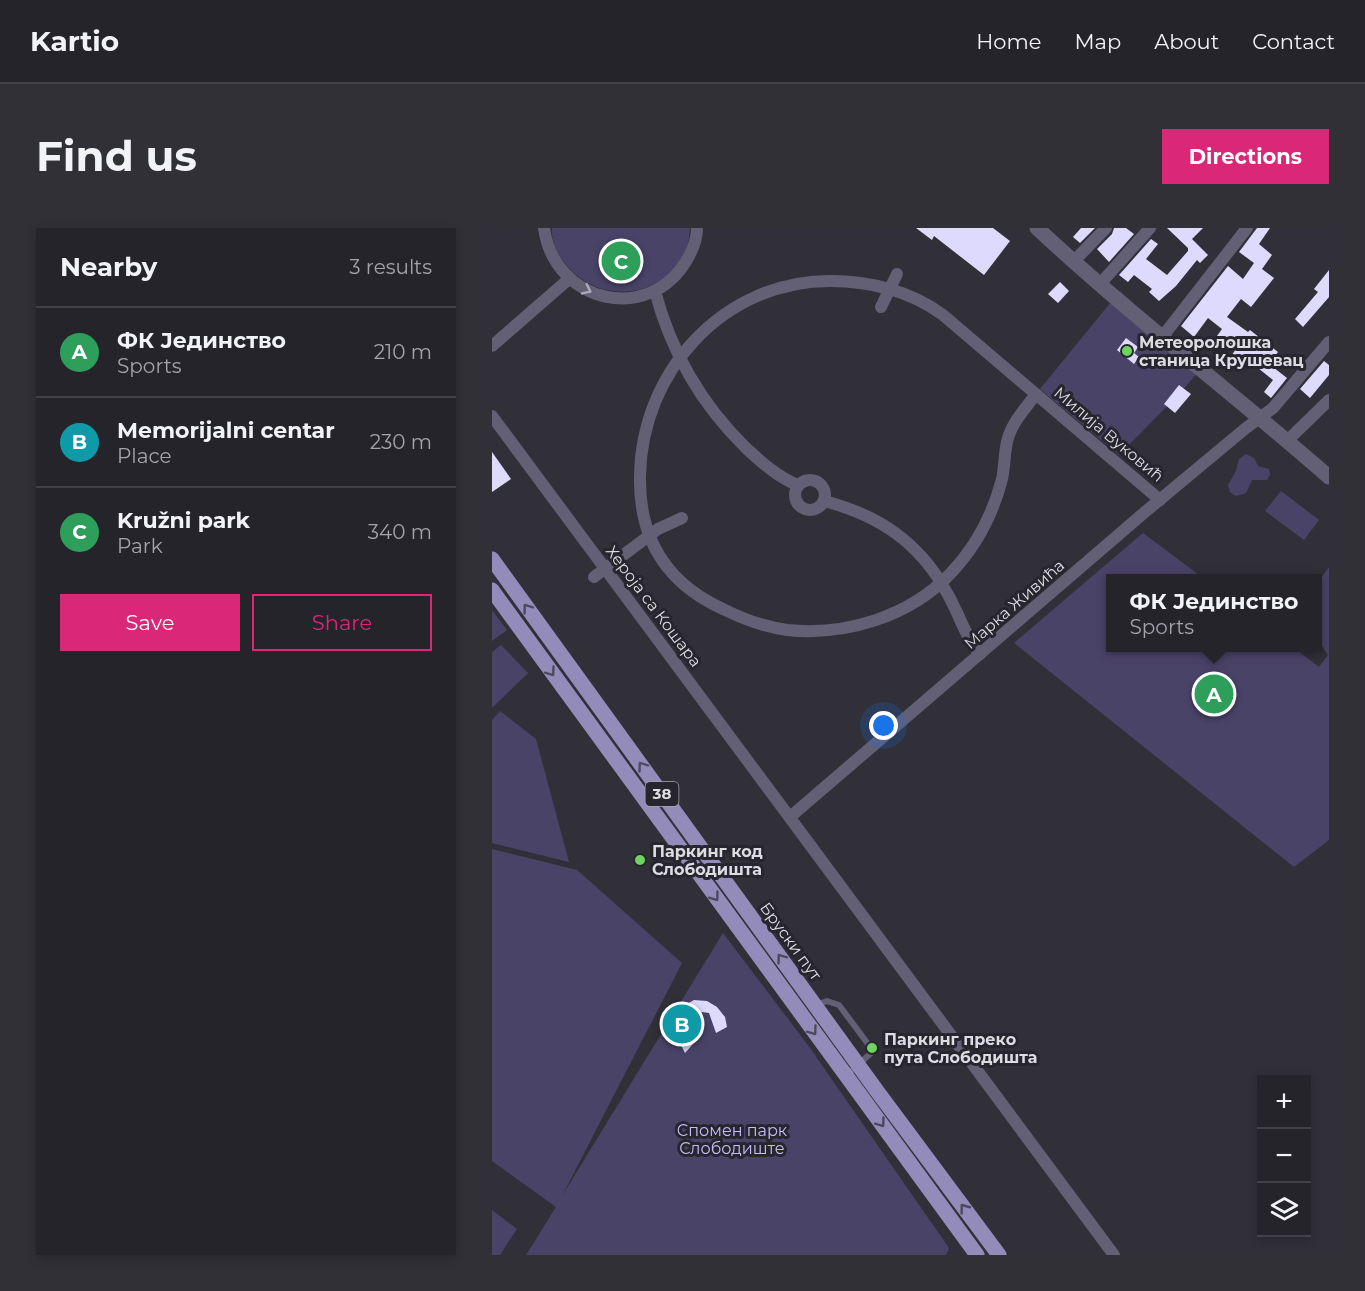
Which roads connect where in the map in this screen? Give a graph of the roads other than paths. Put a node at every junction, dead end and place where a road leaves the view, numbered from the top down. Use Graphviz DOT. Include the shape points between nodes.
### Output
graph roads {
  1 [pos="544,228"];
  2 [pos="698,228"];
  3 [pos="1037,228"];
  4 [pos="1106,228"];
  5 [pos="1150,228"];
  6 [pos="1247,228"];
  7 [pos="1073,262"];
  8 [pos="897,274"];
  9 [pos="569,279"];
  10 [pos="1100,284"];
  11 [pos="888,289"];
  12 [pos="655,291"];
  13 [pos="881,307"];
  14 [pos="1163,336"];
  15 [pos="1329,342"];
  16 [pos="492,346"];
  17 [pos="679,358"];
  18 [pos="1036,394"];
  19 [pos="1329,400"];
  20 [pos="492,416"];
  21 [pos="1260,417"];
  22 [pos="1287,441"];
  23 [pos="1329,477"];
  24 [pos="798,485"];
  25 [pos="1160,500"];
  26 [pos="824,501"];
  27 [pos="682,518"];
  28 [pos="649,537"];
  29 [pos="492,559"];
  30 [pos="606,569"];
  31 [pos="594,577"];
  32 [pos="941,583"];
  33 [pos="492,590"];
  34 [pos="980,654"];
  35 [pos="790,817"];
  36 [pos="859,1066"];
  37 [pos="846,1076"];
  38 [pos="978,1255"];
  39 [pos="999,1255"];
  40 [pos="1114,1255"];
  1 -- 9 [label="street" via="550,254"];
  2 -- 12 [label="street" via="683,267"];
  3 -- 7 [label="street"];
  4 -- 7 [label="street"];
  5 -- 10 [label="street"];
  6 -- 14 [label="street"];
  7 -- 10 [label="street"];
  8 -- 11 [label="street"];
  9 -- 12 [label="street, one-way" via="584,290 610,298 638,297"];
  9 -- 16 [label="street"];
  10 -- 14 [label="street"];
  11 -- 13 [label="street"];
  11 -- 17 [label="street, Милија Вуковић" via="845,281 787,286 752,299 713,322"];
  11 -- 18 [label="street, Милија Вуковић" via="931,306"];
  12 -- 17 [label="street"];
  14 -- 21 [label="street"];
  15 -- 21 [label="street, Марка Живића" via="1273,408"];
  17 -- 24 [label="street" via="717,419 756,458"];
  17 -- 28 [label="street, Милија Вуковић" via="652,405 644,436 640,492"];
  18 -- 25 [label="street, Милија Вуковић"];
  18 -- 32 [label="street, Милија Вуковић" via="1007,438 1000,486 982,529"];
  19 -- 22 [label="street"];
  20 -- 30 [label="street, Хероја са Кошара"];
  21 -- 22 [label="street"];
  21 -- 25 [label="street, Марка Живића"];
  22 -- 23 [label="street"];
  24 -- 26 [label="street" via="806,480 816,481 825,492"];
  24 -- 26 [label="street" via="796,500 803,508 813,510"];
  25 -- 34 [label="street, Марка Живића"];
  26 -- 32 [label="street" via="884,524 915,549"];
  27 -- 28 [label="street"];
  28 -- 30 [label="street"];
  28 -- 32 [label="street, Милија Вуковић" via="673,574 696,593 737,616 774,628 806,632 847,629 898,611"];
  36 -- 29 [label="main road, Бруски пут / 38, one-way"];
  30 -- 31 [label="street"];
  30 -- 35 [label="street, Хероја са Кошара"];
  32 -- 34 [label="street" via="960,624"];
  33 -- 37 [label="main road, 38, one-way"];
  34 -- 35 [label="street, Марка Живића"];
  35 -- 40 [label="street, Хероја са Кошара"];
  36 -- 37 [label="lane"];
  39 -- 36 [label="main road, Бруски пут / 38, one-way"];
  37 -- 38 [label="main road, 38, one-way"];
}
